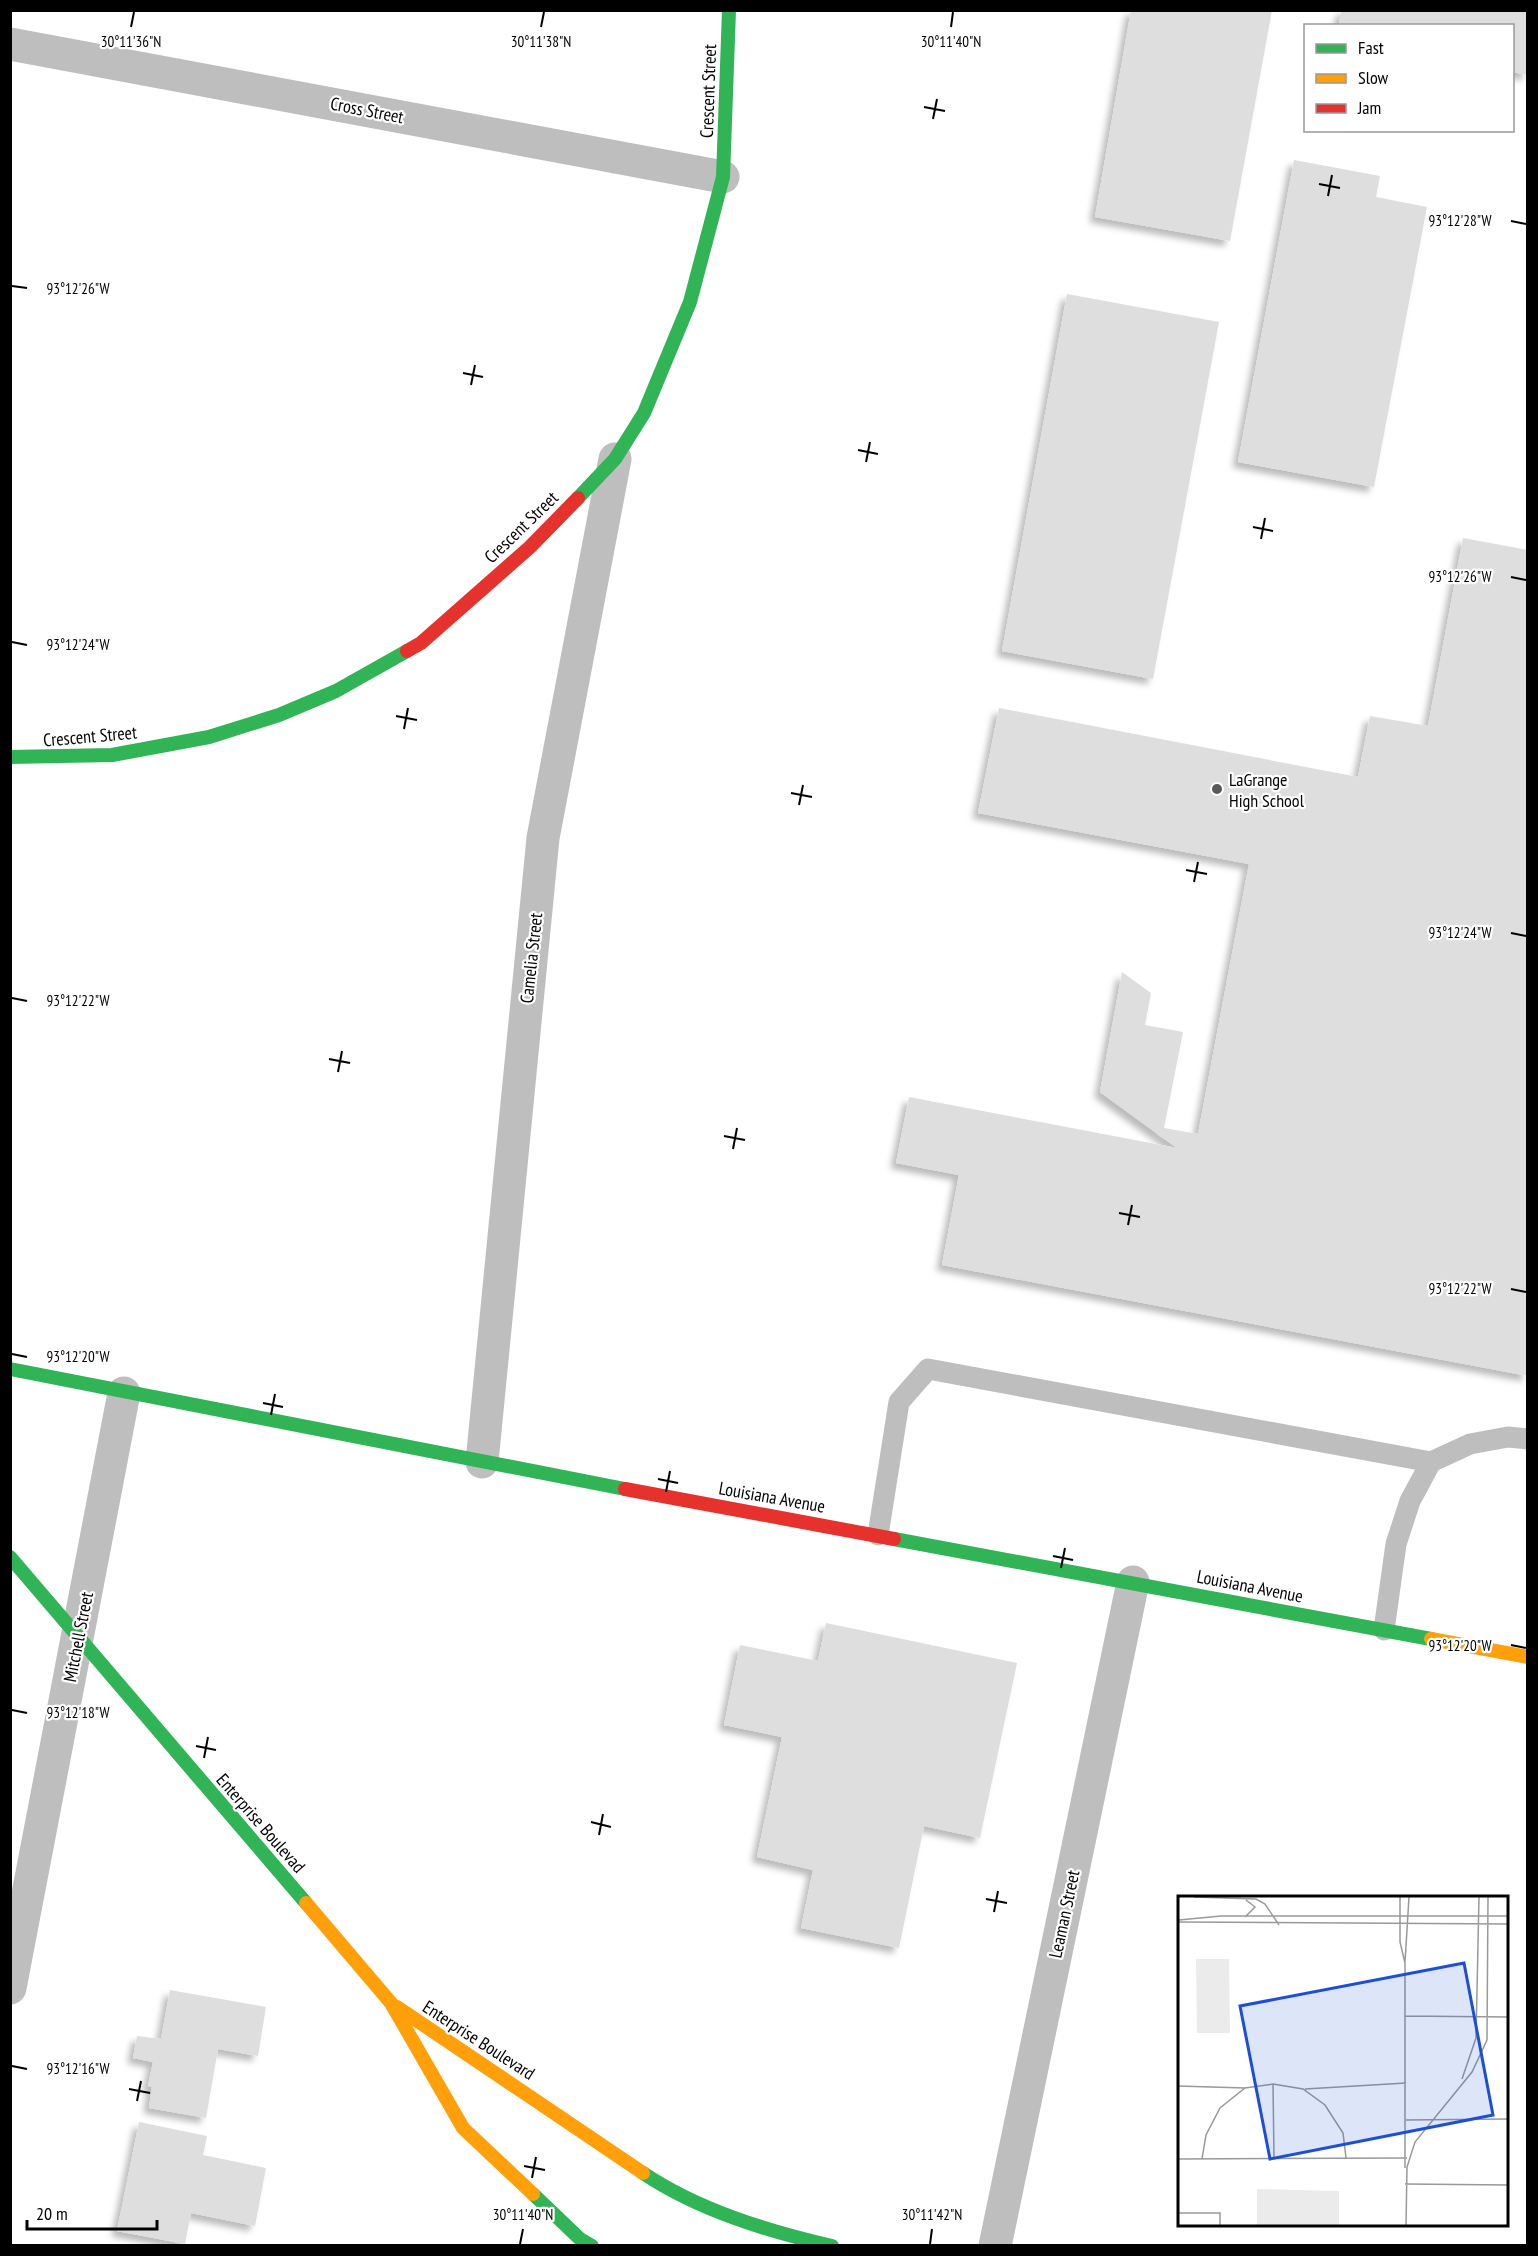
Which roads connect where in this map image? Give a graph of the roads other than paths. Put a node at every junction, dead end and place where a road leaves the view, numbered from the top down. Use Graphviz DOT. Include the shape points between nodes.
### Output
graph roads {
  1 [pos="729,10"];
  2 [pos="10,44"];
  3 [pos="723,177"];
  4 [pos="615,459"];
  5 [pos="10,757"];
  6 [pos="10,1369"];
  7 [pos="124,1393"];
  8 [pos="1527,1438"];
  9 [pos="482,1462"];
  10 [pos="1431,1462"];
  11 [pos="878,1535"];
  12 [pos="10,1557"];
  13 [pos="1133,1582"];
  14 [pos="1384,1630"];
  15 [pos="78,1638"];
  16 [pos="1527,1657"];
  17 [pos="10,1988"];
  18 [pos="391,2003"];
  19 [pos="592,2246"];
  20 [pos="832,2246"];
  21 [pos="995,2246"];
  1 -- 3 [label="street, Crescent Street"];
  2 -- 3 [label="street, Cross Street"];
  3 -- 4 [label="street, Crescent Street" via="690,302 644,413"];
  4 -- 5 [label="street, Crescent Street" via="530,547 421,643 336,691 279,715 209,737 112,755"];
  4 -- 9 [label="street, Camelia Street" via="543,838"];
  6 -- 7 [label="street, Louisiana Avenue"];
  7 -- 9 [label="street, Louisiana Avenue"];
  7 -- 15 [label="street, Mitchell Street"];
  8 -- 10 [label="lane" via="1470,1444"];
  9 -- 11 [label="street, Louisiana Avenue"];
  10 -- 11 [label="lane" via="928,1369 899,1402"];
  10 -- 14 [label="lane" via="1410,1501 1396,1544"];
  11 -- 13 [label="street, Louisiana Avenue"];
  12 -- 15 [label="street, Enterprise Boulevad"];
  13 -- 14 [label="street, Louisiana Avenue"];
  13 -- 21 [label="street, Leaman Street"];
  14 -- 16 [label="street, Louisiana Avenue"];
  15 -- 17 [label="street, Mitchell Street"];
  15 -- 18 [label="street, Enterprise Boulevad"];
  18 -- 19 [label="street, Enterprise Boulevard" via="463,2128"];
  18 -- 20 [label="street, Enterprise Boulevard" via="669,2190 780,2234"];
}
